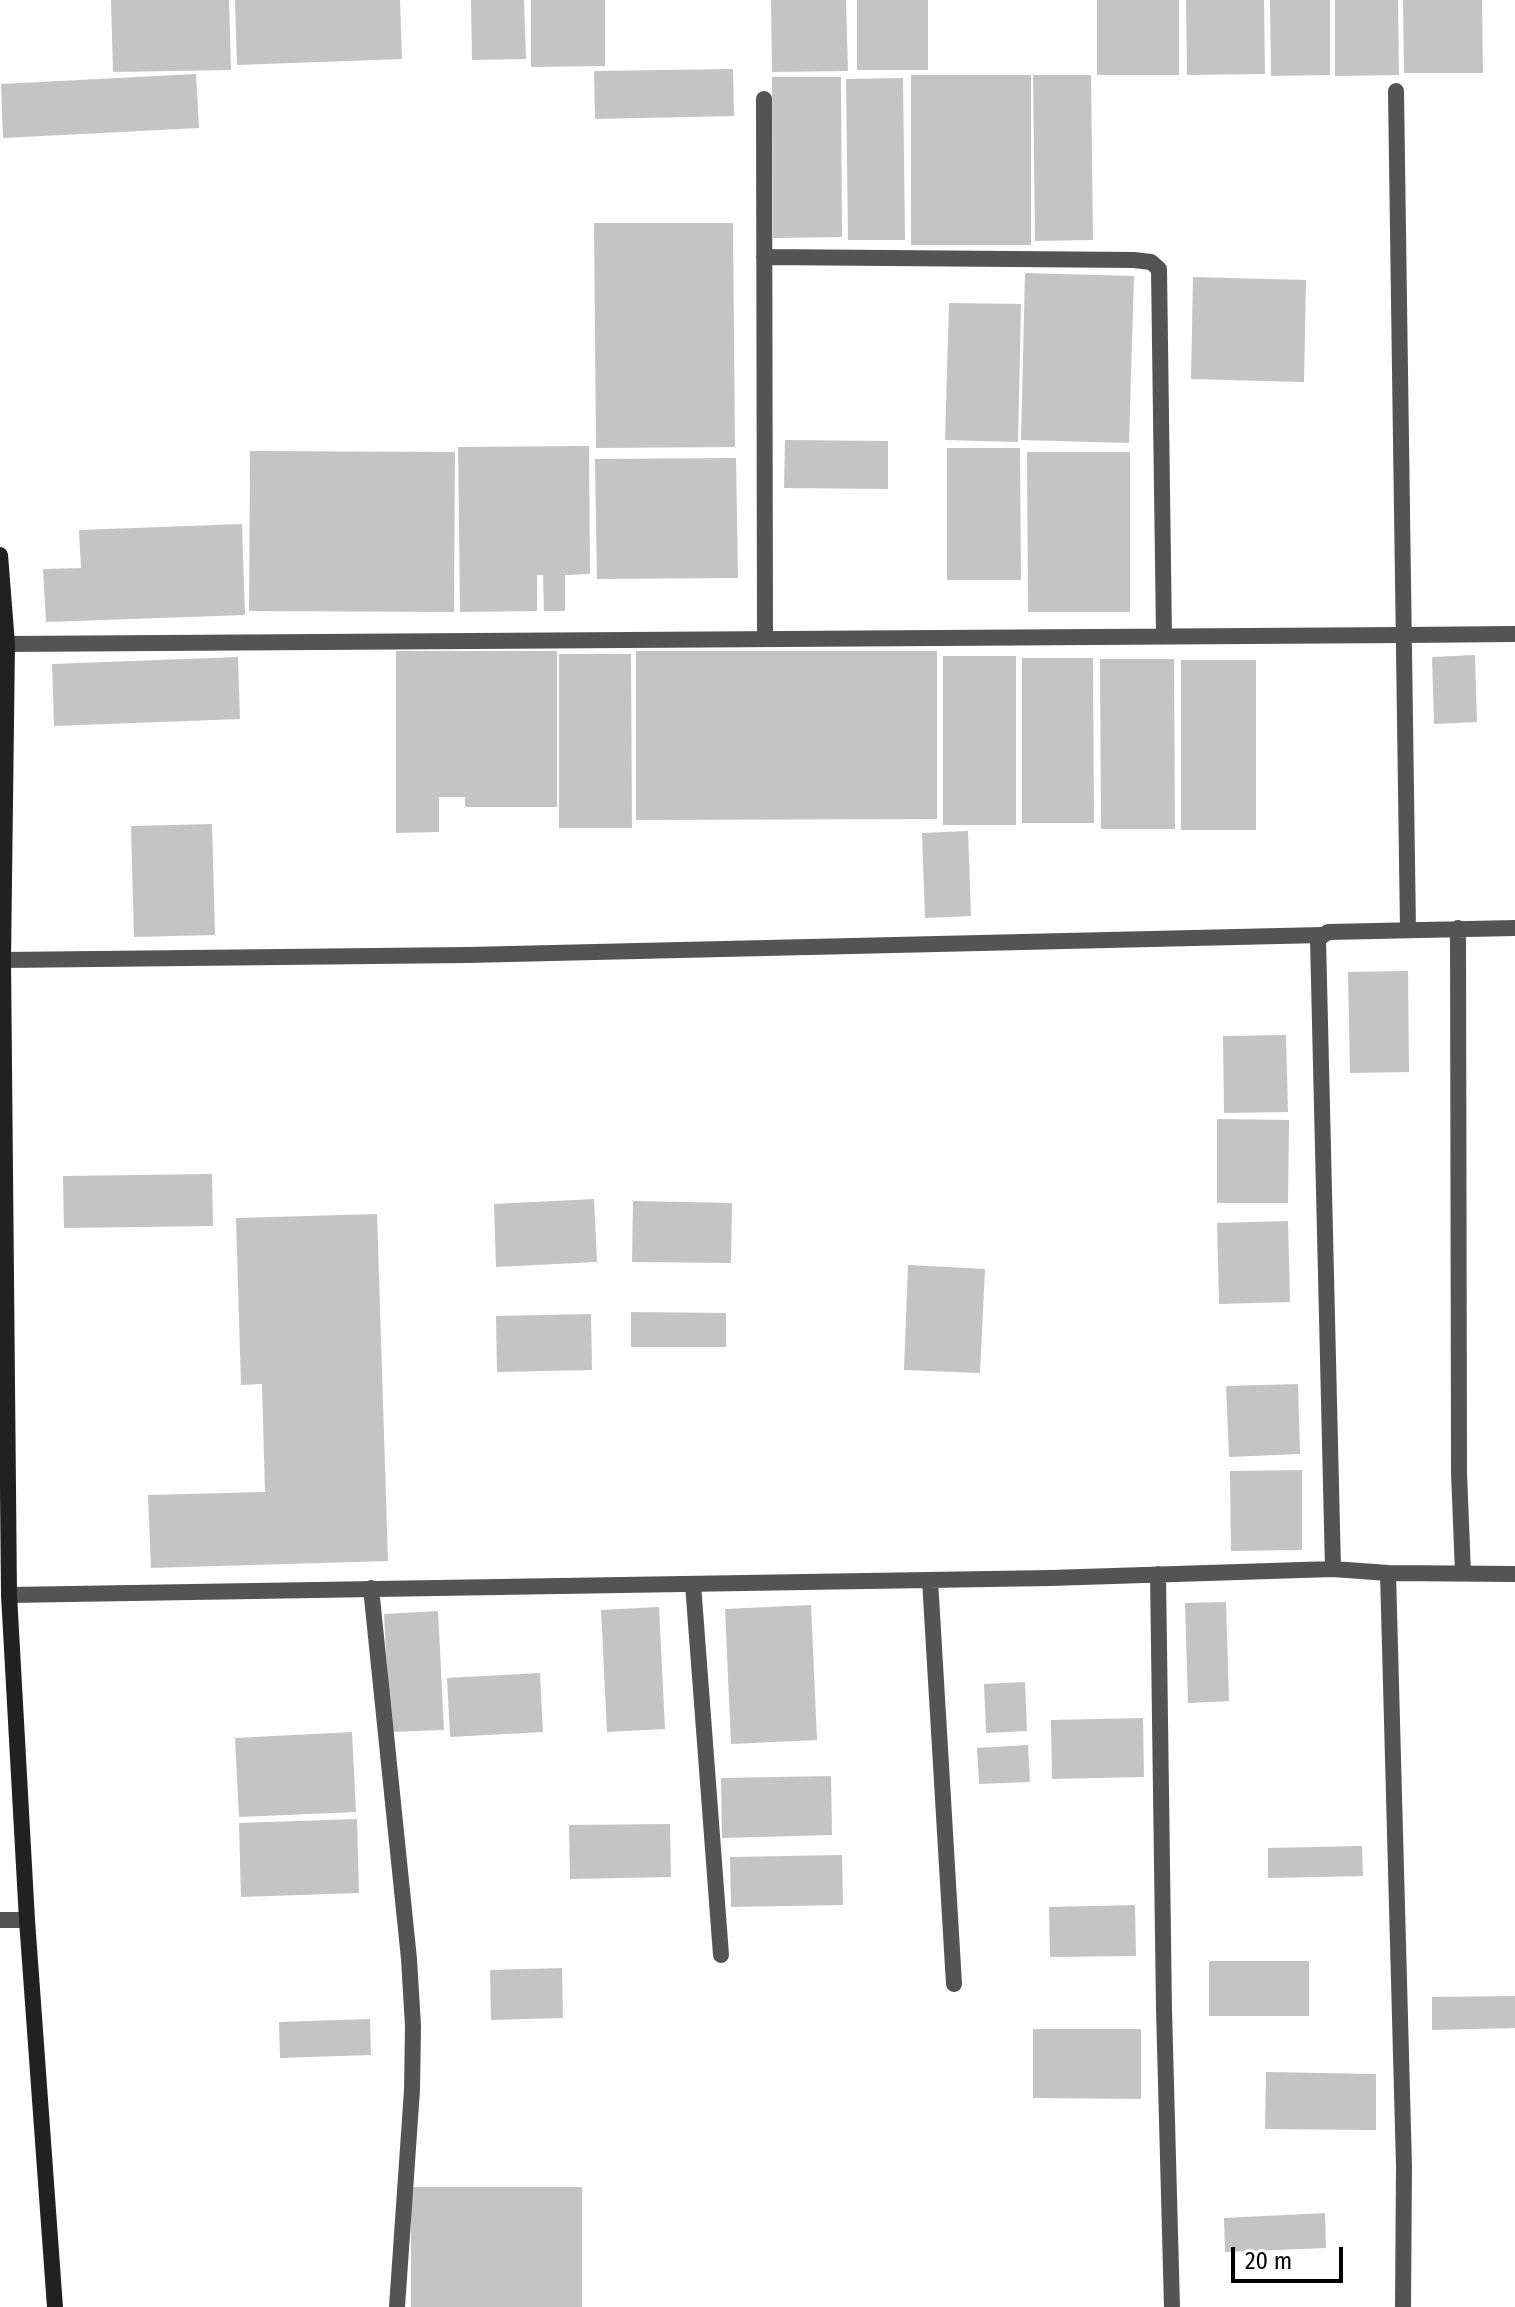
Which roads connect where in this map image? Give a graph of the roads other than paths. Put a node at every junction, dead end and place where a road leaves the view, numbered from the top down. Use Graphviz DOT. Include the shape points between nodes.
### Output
graph roads {
  1 [pos="1396,91"];
  2 [pos="764,99"];
  3 [pos="764,257"];
  4 [pos="0,555"];
  5 [pos="1515,634"];
  6 [pos="1404,635"];
  7 [pos="1164,636"];
  8 [pos="765,638"];
  9 [pos="7,644"];
  10 [pos="1458,928"];
  11 [pos="1515,928"];
  12 [pos="1408,930"];
  13 [pos="1322,935"];
  14 [pos="3,960"];
  15 [pos="2,1022"];
  16 [pos="1333,1569"];
  17 [pos="1388,1573"];
  18 [pos="1463,1573"];
  19 [pos="1158,1574"];
  20 [pos="1515,1574"];
  21 [pos="930,1580"];
  22 [pos="693,1584"];
  23 [pos="371,1588"];
  24 [pos="9,1595"];
  25 [pos="0,1920"];
  26 [pos="27,1920"];
  27 [pos="721,1955"];
  28 [pos="954,1984"];
  29 [pos="55,2307"];
  30 [pos="397,2307"];
  31 [pos="1172,2307"];
  32 [pos="1403,2307"];
  1 -- 6 [label="street"];
  2 -- 3 [label="street"];
  3 -- 7 [label="street" via="1134,260 1159,269"];
  3 -- 8 [label="street"];
  4 -- 9 [label="main road"];
  5 -- 6 [label="street"];
  6 -- 7 [label="street"];
  6 -- 12 [label="street"];
  7 -- 8 [label="street"];
  8 -- 9 [label="street"];
  9 -- 14 [label="main road"];
  10 -- 11 [label="street"];
  10 -- 12 [label="street"];
  10 -- 18 [label="street"];
  12 -- 13 [label="street"];
  13 -- 14 [label="street"];
  13 -- 16 [label="street" via="1317,945"];
  14 -- 15 [label="main road"];
  15 -- 24 [label="main road"];
  16 -- 17 [label="street"];
  16 -- 19 [label="street"];
  17 -- 18 [label="street"];
  17 -- 32 [label="street"];
  18 -- 20 [label="street"];
  19 -- 21 [label="street"];
  19 -- 31 [label="street"];
  21 -- 22 [label="street"];
  21 -- 28 [label="street"];
  22 -- 23 [label="street"];
  22 -- 27 [label="street"];
  23 -- 24 [label="street"];
  23 -- 30 [label="street" via="413,2026"];
  24 -- 26 [label="main road"];
  25 -- 26 [label="street"];
  26 -- 29 [label="main road"];
}
